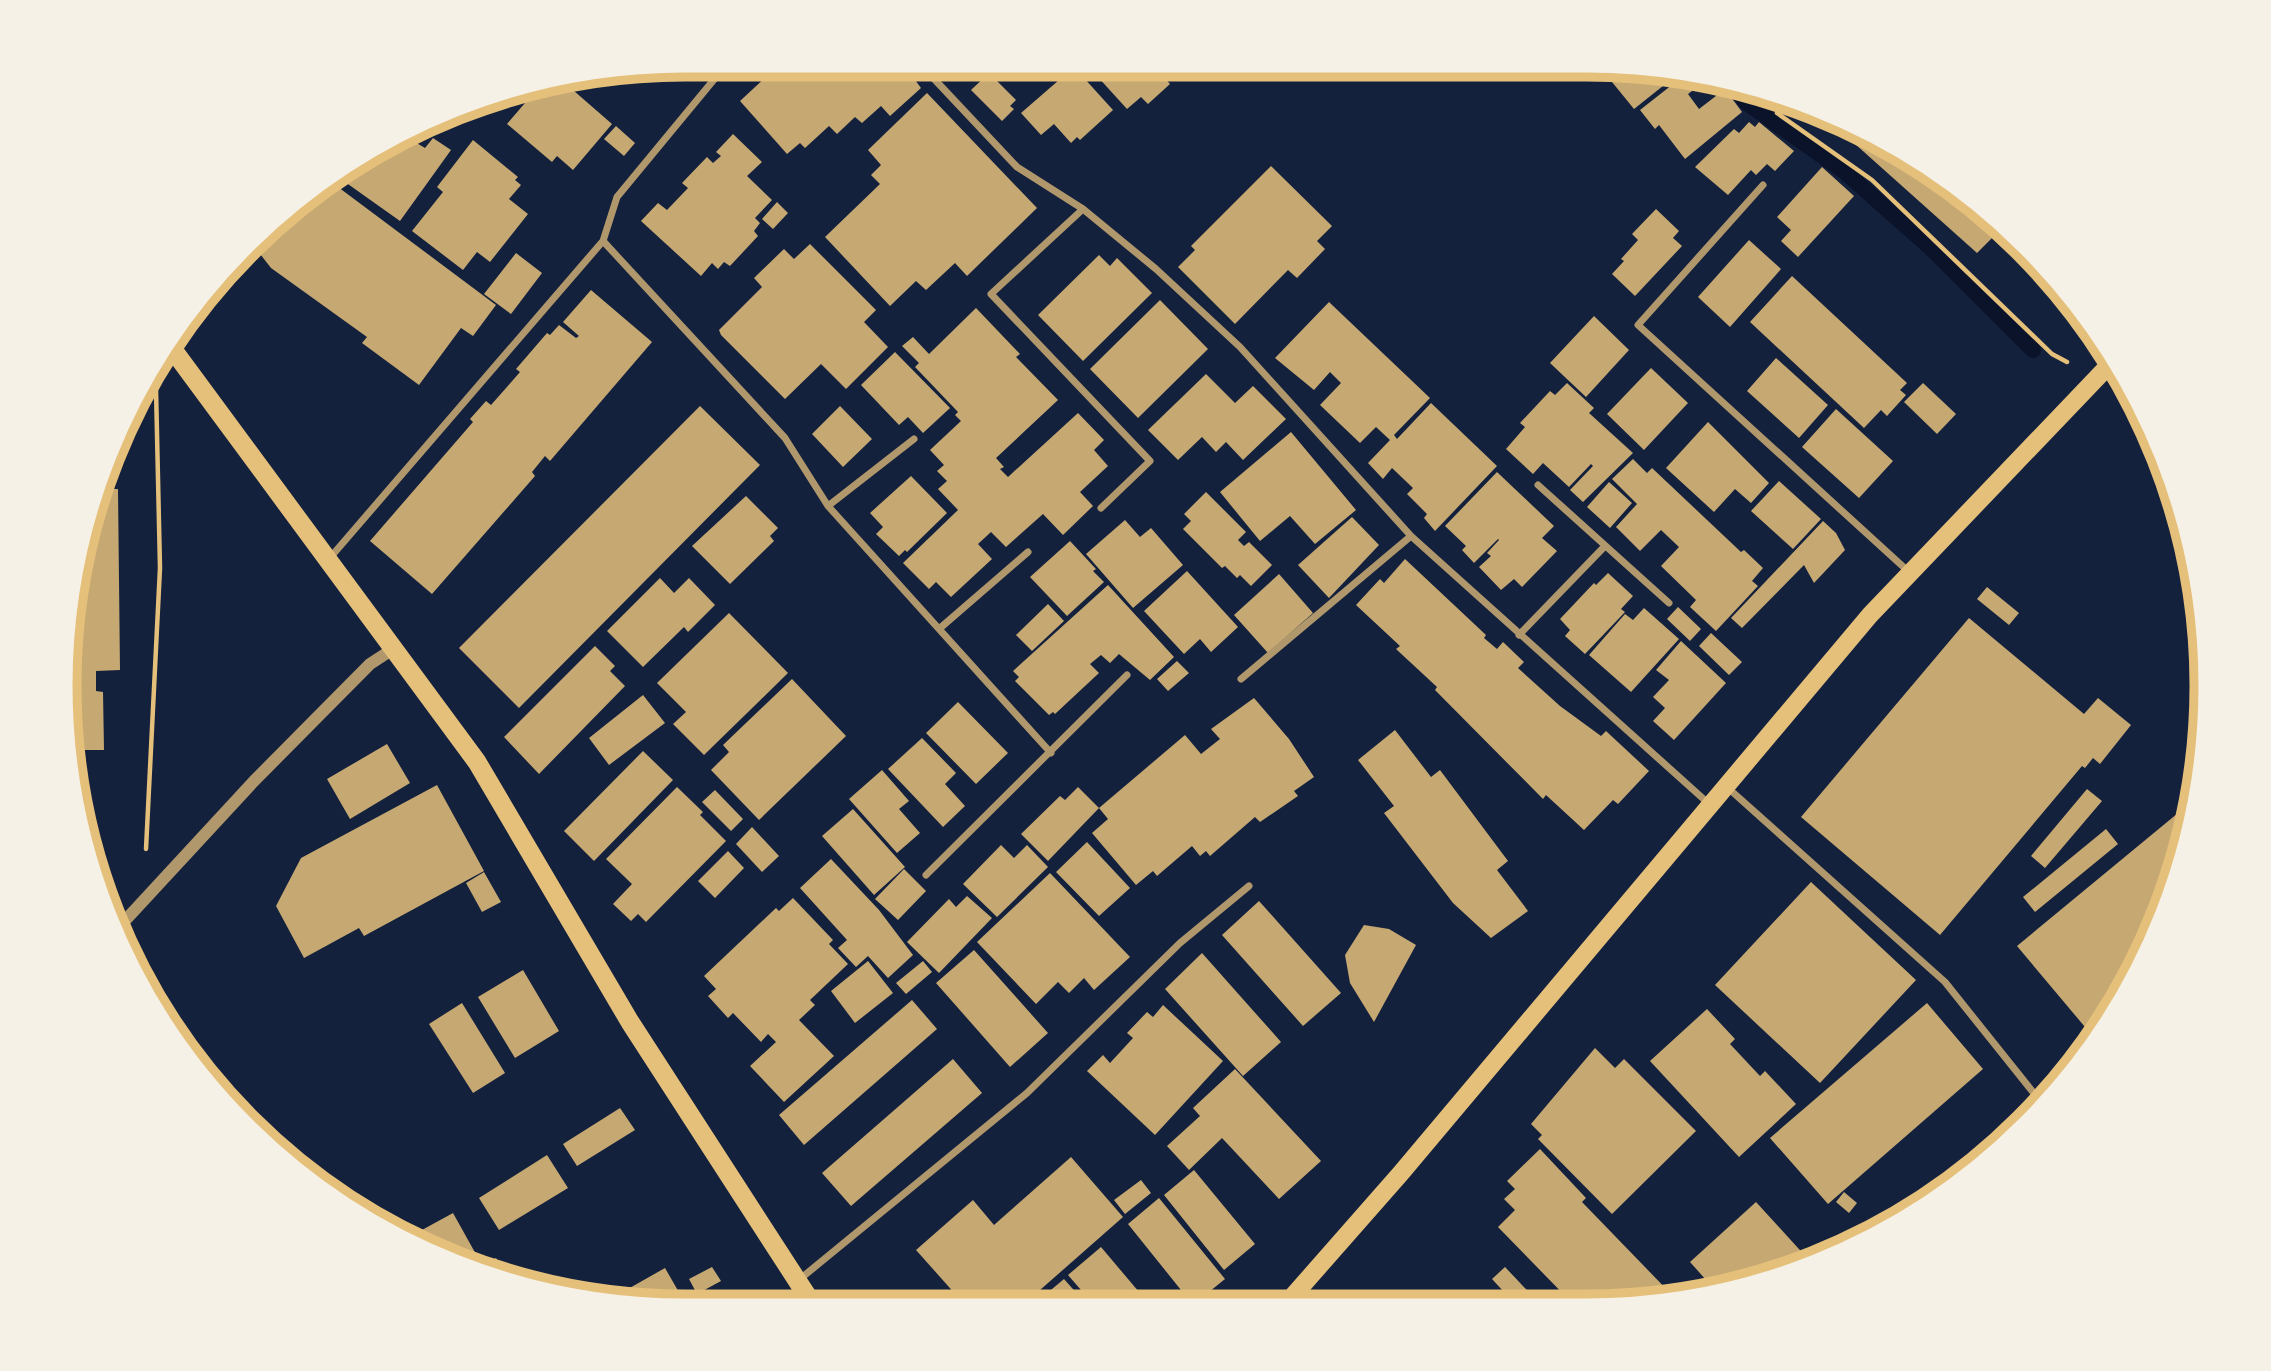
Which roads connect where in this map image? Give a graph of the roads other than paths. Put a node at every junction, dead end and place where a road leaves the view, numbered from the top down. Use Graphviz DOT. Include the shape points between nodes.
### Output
graph roads {
  1 [pos="716,77"];
  2 [pos="932,77"];
  3 [pos="1763,185"];
  4 [pos="1083,209"];
  5 [pos="603,241"];
  6 [pos="176,354"];
  7 [pos="2105,369"];
  8 [pos="914,439"];
  9 [pos="1538,485"];
  10 [pos="828,506"];
  11 [pos="1101,508"];
  12 [pos="1411,536"];
  13 [pos="1604,547"];
  14 [pos="1028,552"];
  15 [pos="328,560"];
  16 [pos="1910,572"];
  17 [pos="1669,603"];
  18 [pos="939,629"];
  19 [pos="1519,635"];
  20 [pos="393,649"];
  21 [pos="1127,675"];
  22 [pos="1241,679"];
  23 [pos="1051,753"];
  24 [pos="1724,785"];
  25 [pos="1708,803"];
  26 [pos="926,875"];
  27 [pos="1249,886"];
  28 [pos="125,921"];
  29 [pos="2035,1095"];
  30 [pos="799,1280"];
  31 [pos="807,1294"];
  32 [pos="1295,1294"];
  1 -- 5 [label="street" via="617,197"];
  2 -- 4 [label="street" via="1017,167"];
  3 -- 16 [label="street" via="1638,325"];
  4 -- 11 [label="street" via="991,294 1150,461"];
  4 -- 12 [label="street" via="1240,347"];
  5 -- 10 [label="street" via="785,438"];
  5 -- 15 [label="street"];
  6 -- 15 [label="highway"];
  7 -- 16 [label="main road"];
  8 -- 10 [label="street"];
  9 -- 13 [label="street"];
  10 -- 18 [label="street"];
  12 -- 19 [label="street"];
  12 -- 22 [label="street"];
  13 -- 17 [label="street"];
  13 -- 19 [label="street"];
  14 -- 18 [label="street"];
  15 -- 20 [label="highway"];
  16 -- 24 [label="main road"];
  18 -- 23 [label="street"];
  19 -- 25 [label="street"];
  20 -- 28 [label="street" via="370,664 254,780"];
  20 -- 30 [label="highway" via="477,762 631,1022"];
  21 -- 23 [label="street"];
  23 -- 26 [label="street"];
  24 -- 25 [label="main road"];
  24 -- 29 [label="street" via="1945,982"];
  25 -- 32 [label="main road"];
  27 -- 30 [label="street" via="1180,943 1027,1093"];
  30 -- 31 [label="highway"];
}
